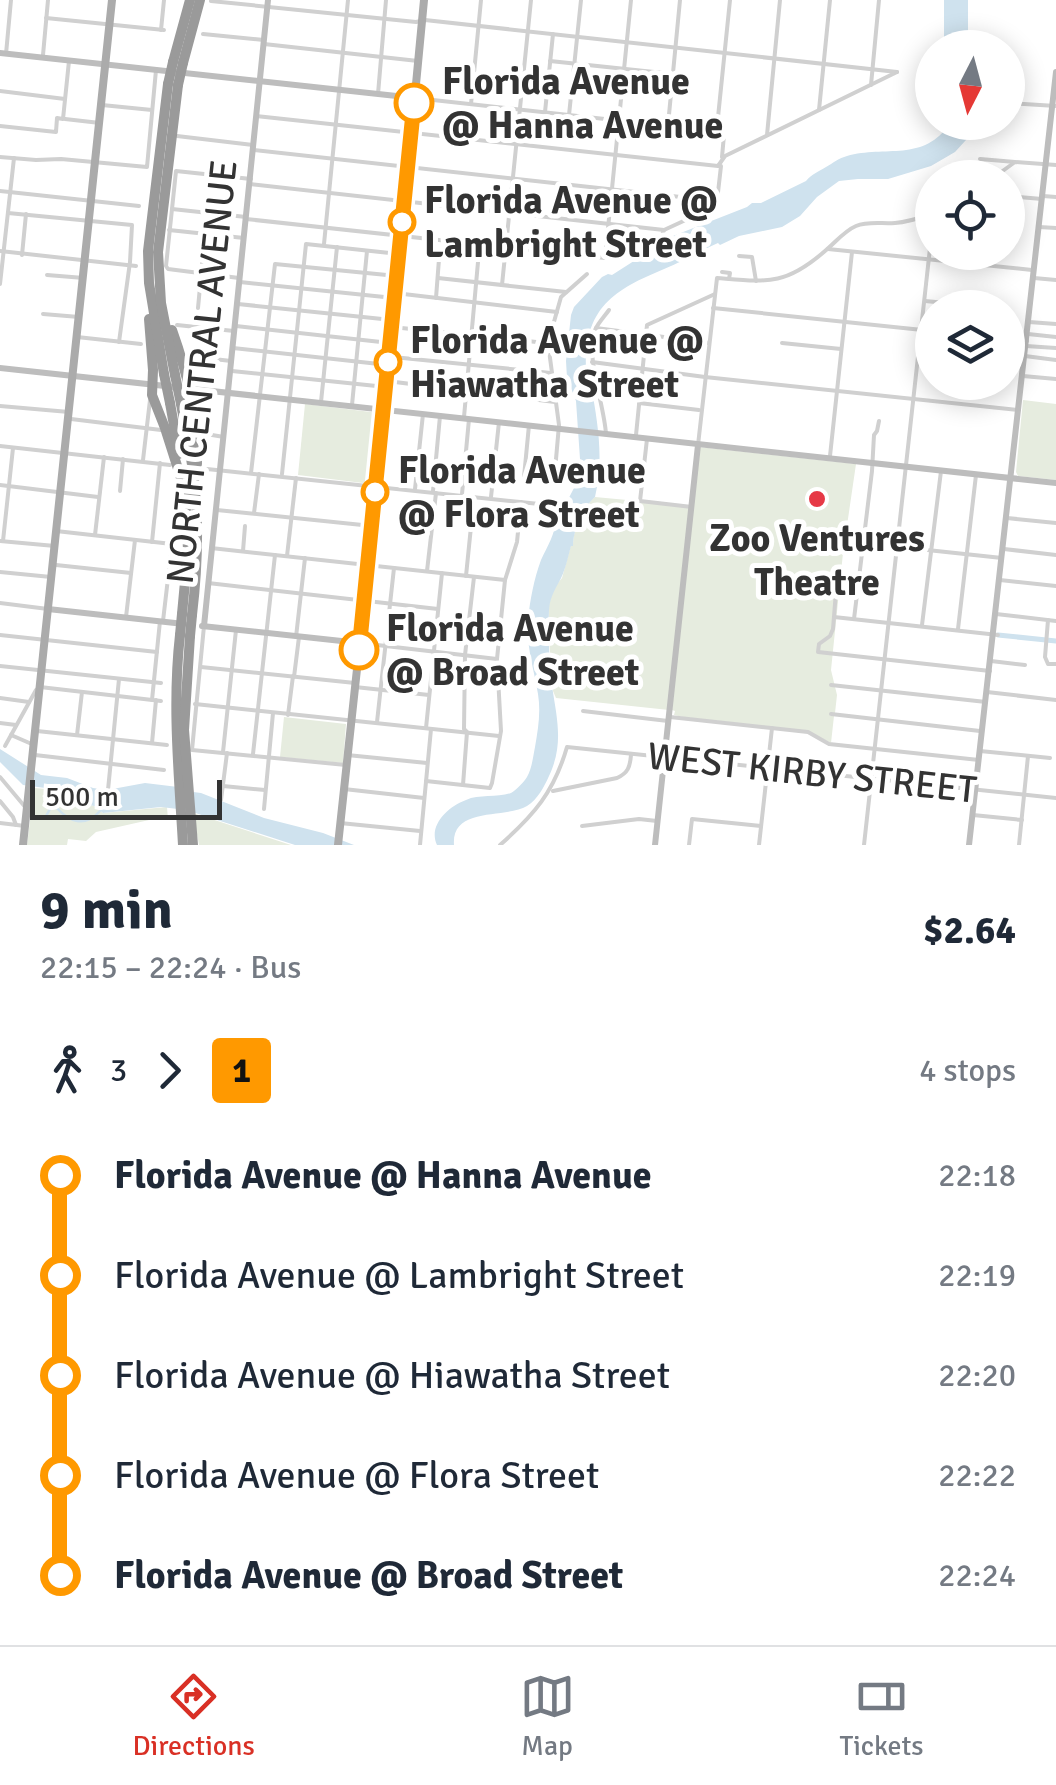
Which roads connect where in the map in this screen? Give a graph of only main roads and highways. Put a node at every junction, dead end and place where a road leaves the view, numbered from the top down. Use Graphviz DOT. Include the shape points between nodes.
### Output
graph roads {
  1 [pos="112,0"];
  2 [pos="190,0"];
  3 [pos="200,0"];
  4 [pos="424,0"];
  5 [pos="178,62"];
  6 [pos="173,84"];
  7 [pos="149,283"];
  8 [pos="161,302"];
  9 [pos="170,375"];
  10 [pos="204,390"];
  11 [pos="181,404"];
  12 [pos="191,492"];
  13 [pos="187,824"];
  14 [pos="339,841"];
  15 [pos="23,845"];
  16 [pos="181,845"];
  17 [pos="195,845"];
  1 -- 15 [label="main road" via="36,730 20,825"];
  2 -- 5 [label="highway"];
  3 -- 5 [label="highway"];
  4 -- 14 [label="main road"];
  5 -- 6 [label="highway, bridge"];
  6 -- 7 [label="highway" via="151,219"];
  6 -- 8 [label="highway"];
  7 -- 9 [label="highway"];
  7 -- 12 [label="highway" via="152,396"];
  8 -- 9 [label="highway"];
  8 -- 11 [label="highway" via="188,376"];
  9 -- 11 [label="highway, bridge"];
  10 -- 11 [label="highway"];
  11 -- 12 [label="highway"];
  11 -- 12 [label="highway" via="197,441"];
  12 -- 13 [label="highway, bridge" via="198,554 185,635"];
  13 -- 16 [label="highway"];
  13 -- 17 [label="highway"];
}
